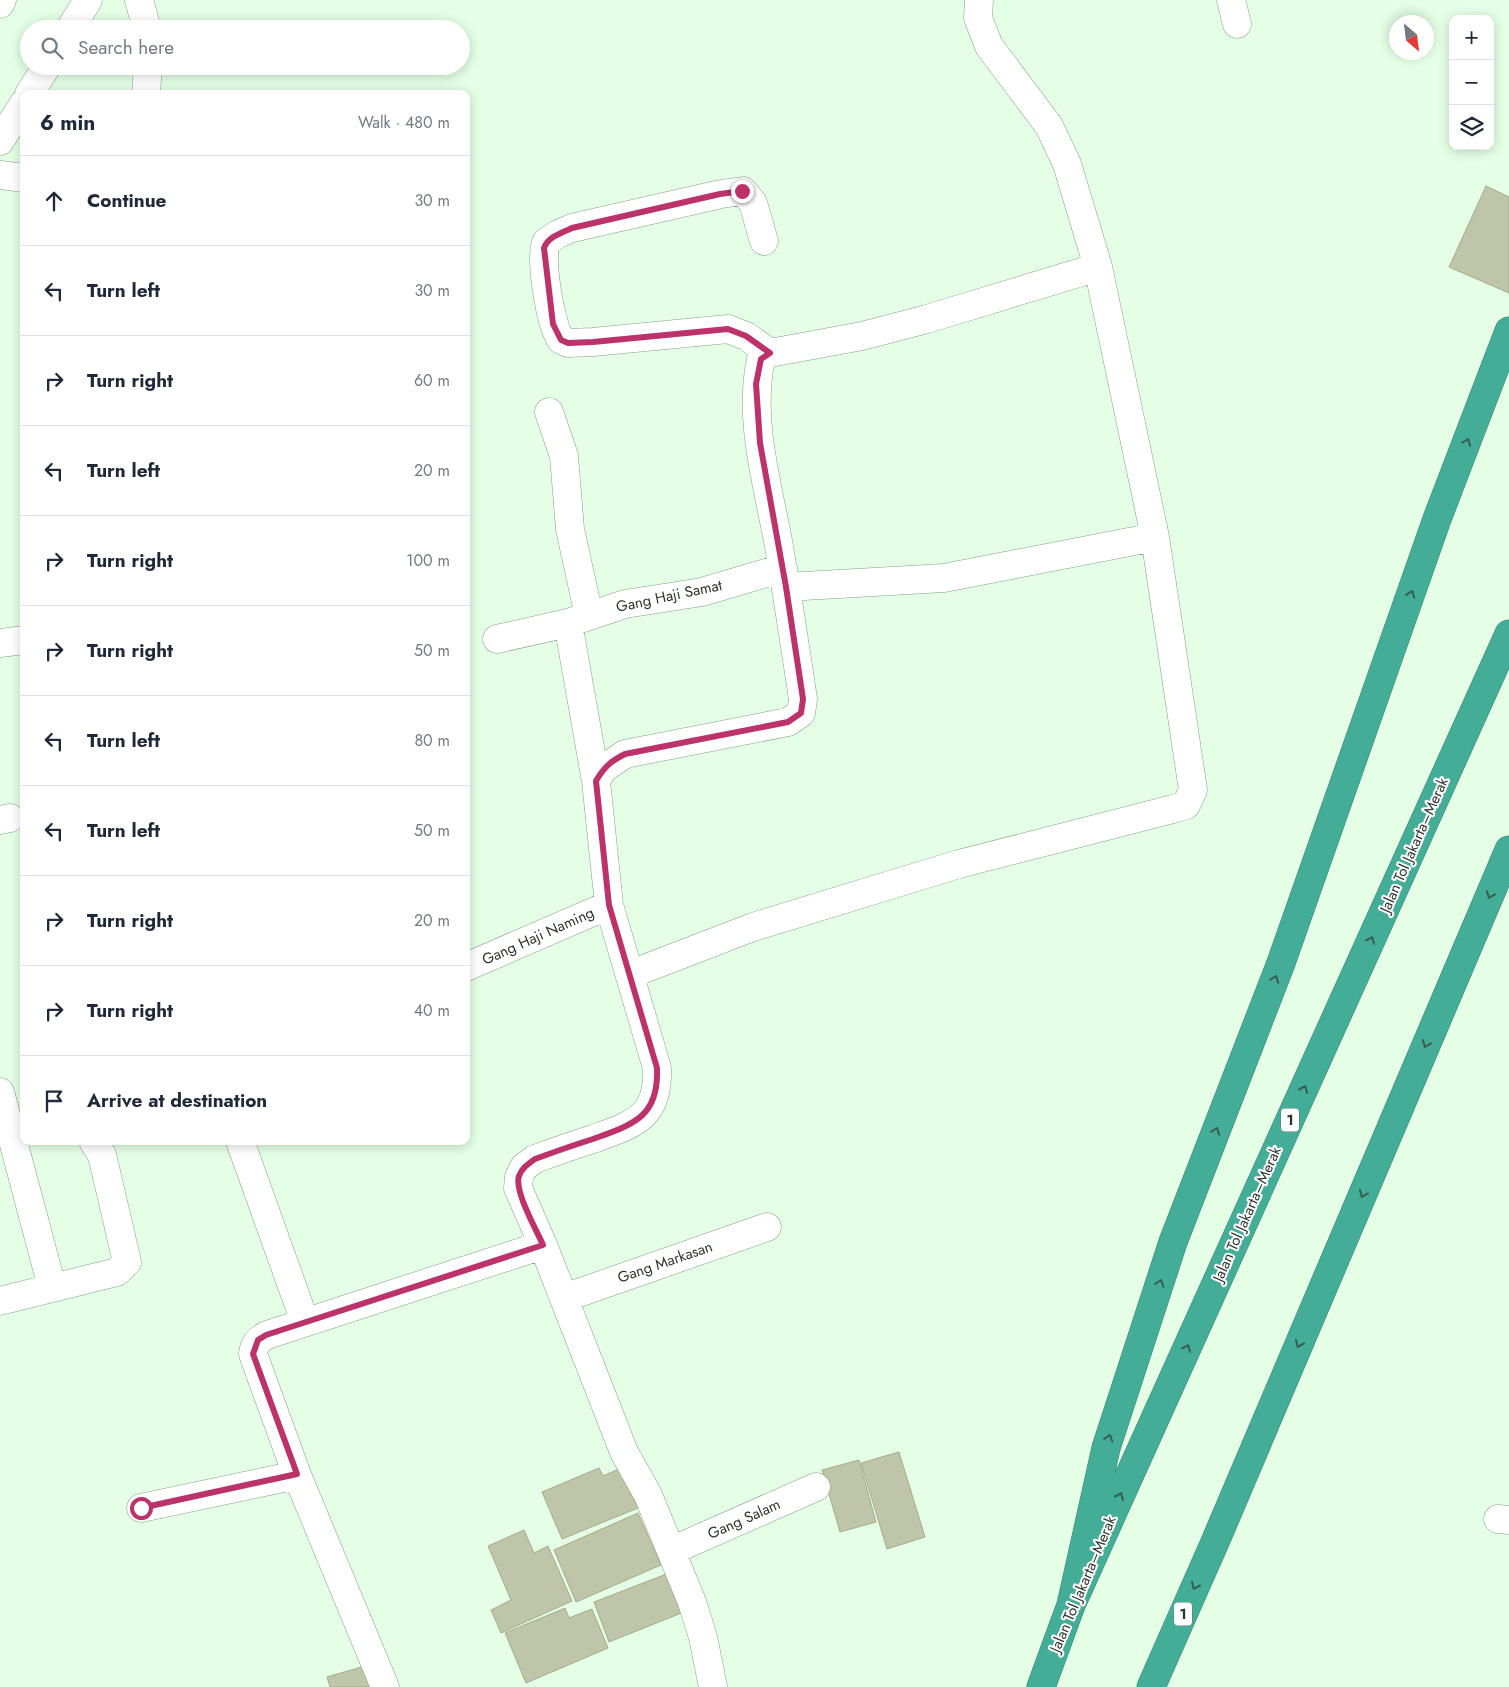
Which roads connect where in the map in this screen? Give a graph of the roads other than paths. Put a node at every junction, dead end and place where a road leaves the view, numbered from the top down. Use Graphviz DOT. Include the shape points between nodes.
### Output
graph roads {
  1 [pos="2,0"];
  2 [pos="88,0"];
  3 [pos="139,0"];
  4 [pos="979,0"];
  5 [pos="0,4"];
  6 [pos="76,20"];
  7 [pos="145,20"];
  8 [pos="41,75"];
  9 [pos="147,75"];
  10 [pos="32,90"];
  11 [pos="146,90"];
  12 [pos="20,109"];
  13 [pos="0,141"];
  14 [pos="0,175"];
  15 [pos="20,178"];
  16 [pos="764,240"];
  17 [pos="1098,268"];
  18 [pos="1509,331"];
  19 [pos="770,353"];
  20 [pos="549,412"];
  21 [pos="1155,537"];
  22 [pos="784,578"];
  23 [pos="579,620"];
  24 [pos="1509,634"];
  25 [pos="496,639"];
  26 [pos="20,640"];
  27 [pos="0,643"];
  28 [pos="596,781"];
  29 [pos="1509,850"];
  30 [pos="609,905"];
  31 [pos="470,965"];
  32 [pos="630,974"];
  33 [pos="0,1092"];
  34 [pos="19,1142"];
  35 [pos="95,1145"];
  36 [pos="241,1145"];
  37 [pos="767,1227"];
  38 [pos="543,1245"];
  39 [pos="52,1287"];
  40 [pos="564,1298"];
  41 [pos="0,1301"];
  42 [pos="305,1322"];
  43 [pos="297,1474"];
  44 [pos="816,1487"];
  45 [pos="141,1508"];
  46 [pos="671,1551"];
  47 [pos="1071,1605"];
  48 [pos="385,1687"];
  49 [pos="712,1687"];
  50 [pos="1041,1687"];
  51 [pos="1151,1687"];
  1 -- 5 [label="street"];
  2 -- 6 [label="street"];
  3 -- 7 [label="street"];
  4 -- 17 [label="street" via="978,18 989,46 1049,126 1067,164"];
  8 -- 10 [label="street"];
  9 -- 11 [label="street"];
  12 -- 13 [label="street"];
  14 -- 15 [label="street"];
  16 -- 19 [label="street" via="753,203 742,191 572,228 546,242 544,262 553,324 561,340 568,343 728,329 746,336"];
  17 -- 19 [label="street" via="862,336"];
  17 -- 21 [label="street"];
  47 -- 18 [label="highway, one-way" via="1106,1448 1173,1242 1281,963 1437,519"];
  19 -- 22 [label="street" via="761,359 756,384 760,443"];
  20 -- 23 [label="street" via="564,456"];
  21 -- 22 [label="street, Gang Haji Samat" via="944,578"];
  21 -- 32 [label="street" via="1193,790 1186,805 960,864 772,921"];
  22 -- 23 [label="street, Gang Haji Samat" via="625,604"];
  22 -- 28 [label="street" via="803,699 801,713 788,722 625,754 603,769"];
  23 -- 25 [label="street, Gang Haji Samat"];
  23 -- 28 [label="street"];
  47 -- 24 [label="highway, Jalan Tol Jakarta–Merak / 1, one-way"];
  26 -- 27 [label="street"];
  28 -- 30 [label="street"];
  29 -- 51 [label="highway, 1, one-way"];
  30 -- 31 [label="street, Gang Haji Naming"];
  30 -- 32 [label="street"];
  32 -- 38 [label="street" via="657,1068 658,1087 642,1116 627,1127 535,1159 524,1167 518,1188"];
  33 -- 34 [label="street"];
  34 -- 39 [label="street"];
  35 -- 39 [label="street" via="102,1155 127,1262 117,1272"];
  36 -- 42 [label="street"];
  37 -- 40 [label="street, Gang Markasan"];
  38 -- 40 [label="street"];
  38 -- 42 [label="street"];
  39 -- 41 [label="street"];
  40 -- 46 [label="street" via="624,1452 648,1495"];
  42 -- 43 [label="street" via="258,1340 253,1354"];
  43 -- 45 [label="street"];
  43 -- 48 [label="street"];
  44 -- 46 [label="street, Gang Salam"];
  46 -- 49 [label="street" via="703,1637"];
  47 -- 50 [label="highway, Jalan Tol Jakarta–Merak / 1"];
}
